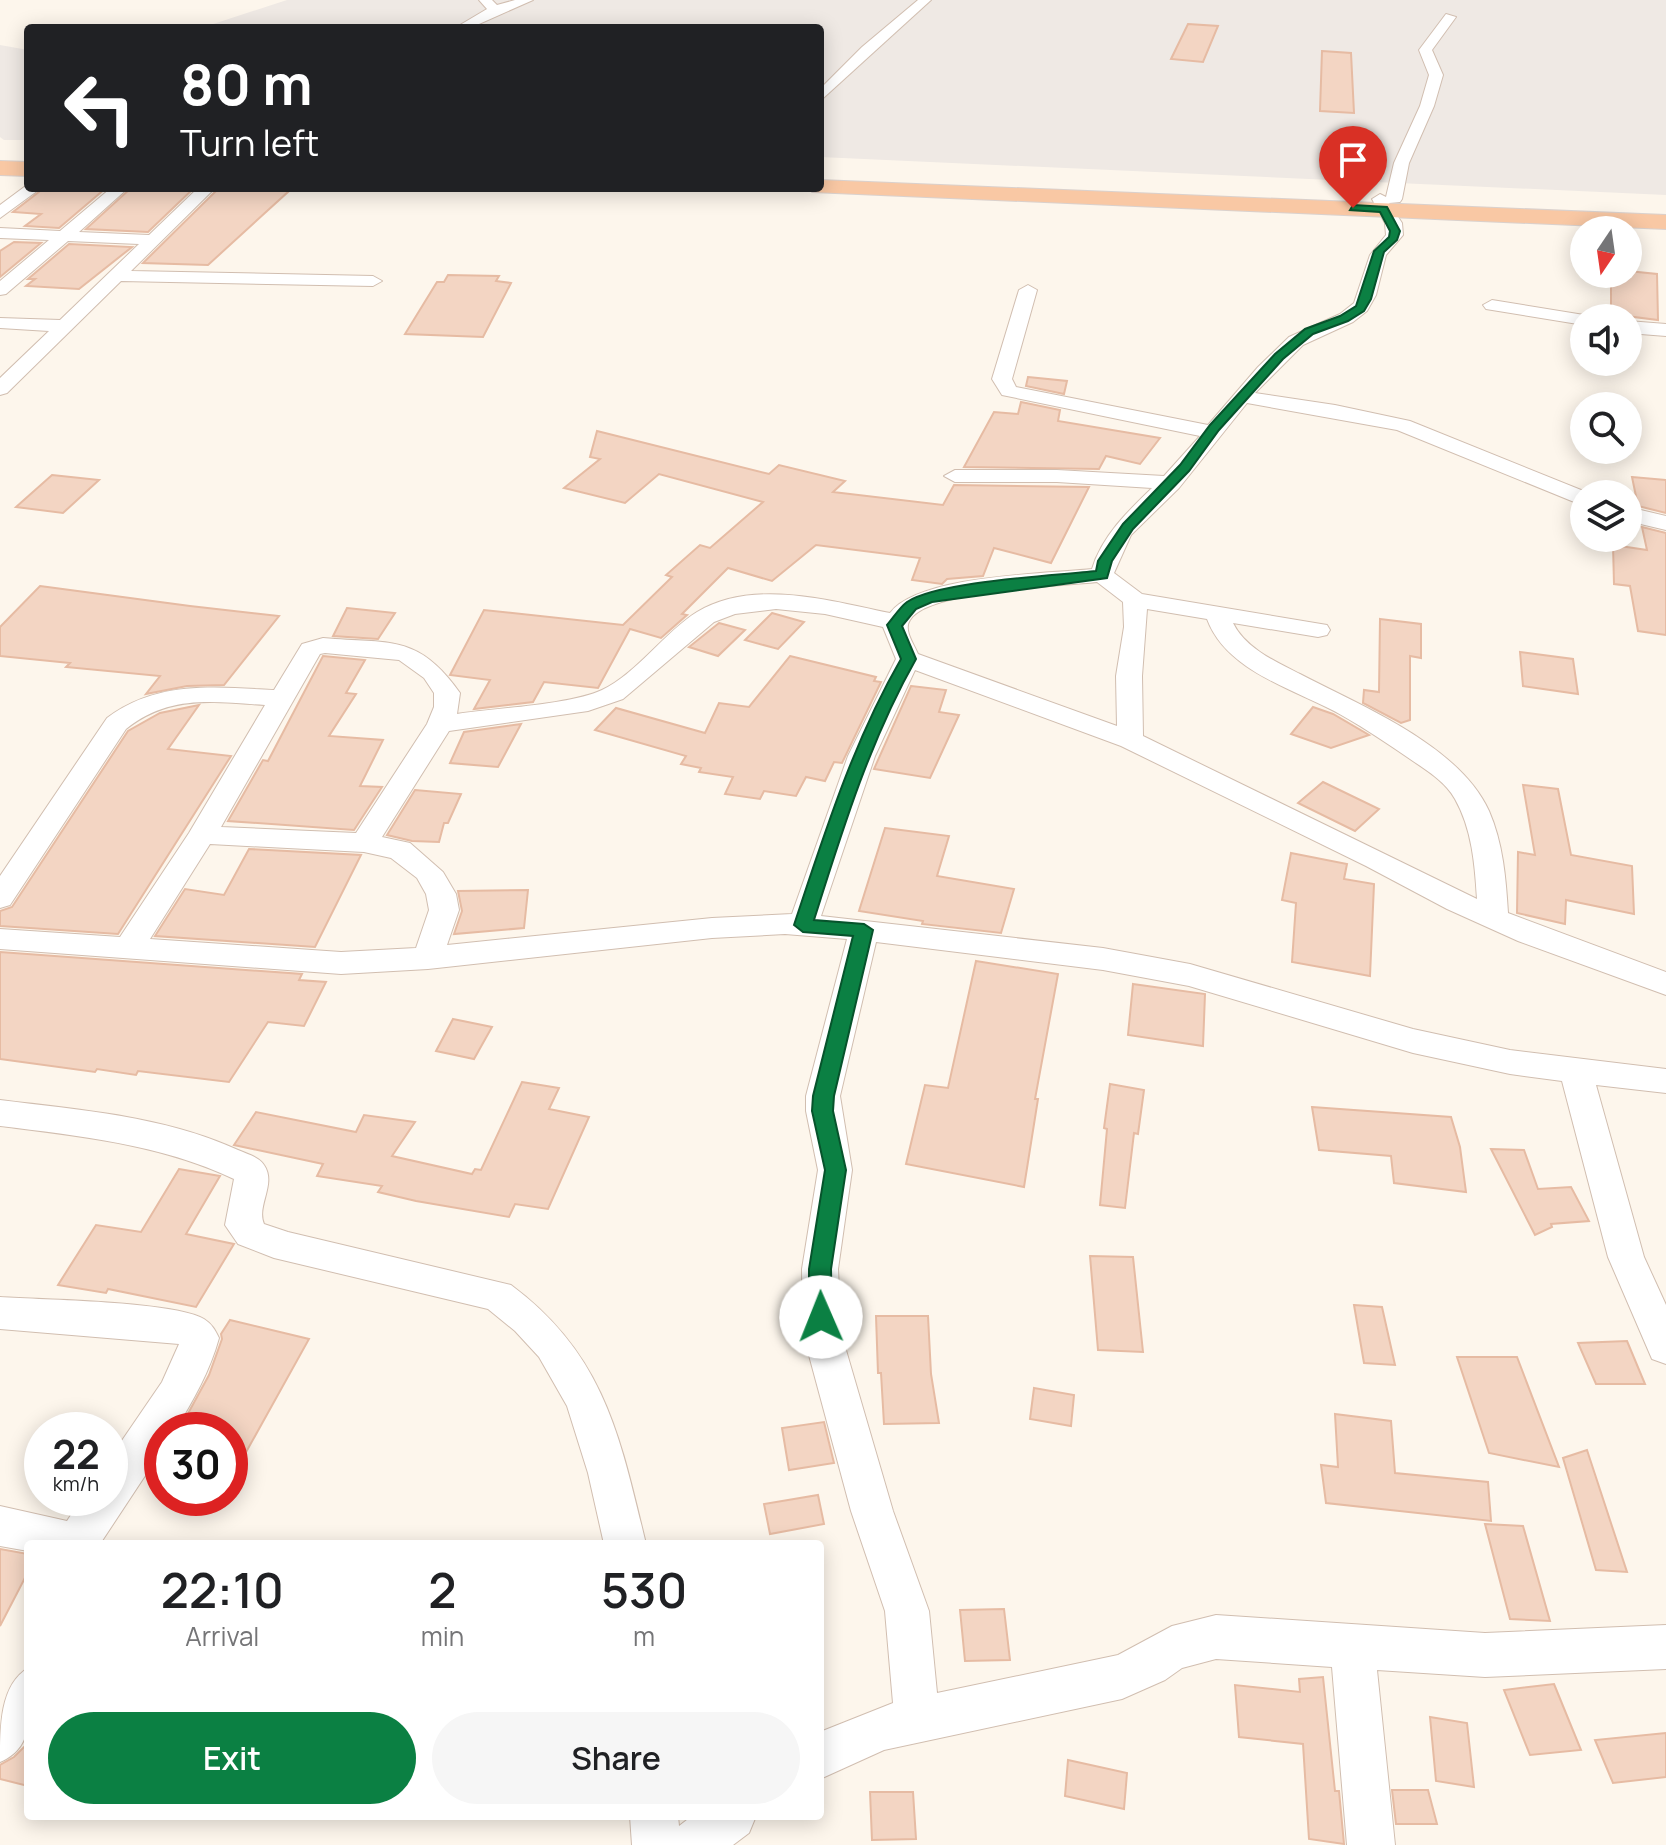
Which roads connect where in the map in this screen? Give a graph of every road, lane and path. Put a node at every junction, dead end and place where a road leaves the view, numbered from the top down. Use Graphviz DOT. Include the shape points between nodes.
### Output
graph roads {
  1 [pos="527,0"];
  2 [pos="925,0"];
  3 [pos="490,5"];
  4 [pos="1450,17"];
  5 [pos="466,24"];
  6 [pos="824,93"];
  7 [pos="0,159"];
  8 [pos="24,159"];
  9 [pos="0,168"];
  10 [pos="24,169"];
  11 [pos="824,178"];
  12 [pos="824,187"];
  13 [pos="28,192"];
  14 [pos="115,192"];
  15 [pos="203,192"];
  16 [pos="1386,202"];
  17 [pos="1666,212"];
  18 [pos="0,213"];
  19 [pos="1666,222"];
  20 [pos="0,233"];
  21 [pos="63,236"];
  22 [pos="156,240"];
  23 [pos="118,276"];
  24 [pos="373,281"];
  25 [pos="0,290"];
  26 [pos="1028,290"];
  27 [pos="1492,305"];
  28 [pos="1570,318"];
  29 [pos="0,323"];
  30 [pos="66,326"];
  31 [pos="1642,328"];
  32 [pos="1666,330"];
  33 [pos="0,389"];
  34 [pos="1243,396"];
  35 [pos="1211,432"];
  36 [pos="955,476"];
  37 [pos="1171,483"];
  38 [pos="1570,493"];
  39 [pos="1642,517"];
  40 [pos="1666,523"];
  41 [pos="1102,575"];
  42 [pos="1135,600"];
  43 [pos="1217,613"];
  44 [pos="896,622"];
  45 [pos="1318,630"];
  46 [pos="908,659"];
  47 [pos="281,698"];
  48 [pos="440,724"];
  49 [pos="1130,740"];
  50 [pos="202,835"];
  51 [pos="364,843"];
  52 [pos="0,898"];
  53 [pos="1493,918"];
  54 [pos="803,925"];
  55 [pos="864,930"];
  56 [pos="0,939"];
  57 [pos="129,947"];
  58 [pos="428,958"];
  59 [pos="1666,984"];
  60 [pos="1576,1071"];
  61 [pos="1666,1081"];
  62 [pos="0,1113"];
  63 [pos="0,1313"];
  64 [pos="1666,1347"];
  65 [pos="128,1465"];
  66 [pos="94,1516"];
  67 [pos="0,1526"];
  68 [pos="63,1540"];
  69 [pos="79,1540"];
  70 [pos="624,1540"];
  71 [pos="1352,1645"];
  72 [pos="1666,1647"];
  73 [pos="24,1698"];
  74 [pos="917,1720"];
  75 [pos="0,1739"];
  76 [pos="824,1754"];
  77 [pos="654,1820"];
  78 [pos="727,1820"];
  79 [pos="656,1845"];
  80 [pos="693,1845"];
  81 [pos="1371,1845"];
  1 -- 3 [label="street"];
  2 -- 6 [label="street"];
  3 -- 5 [label="street"];
  4 -- 16 [label="street" via="1425,50 1436,75"];
  7 -- 8 [label="highway"];
  9 -- 10 [label="highway"];
  11 -- 16 [label="highway"];
  12 -- 16 [label="highway"];
  13 -- 18 [label="street"];
  14 -- 21 [label="street"];
  15 -- 22 [label="street"];
  16 -- 17 [label="highway"];
  16 -- 19 [label="highway"];
  16 -- 34 [label="street" via="1394,238 1380,251 1360,308 1298,340"];
  20 -- 21 [label="street"];
  21 -- 22 [label="street"];
  21 -- 25 [label="street"];
  22 -- 23 [label="street"];
  23 -- 24 [label="street"];
  23 -- 30 [label="street"];
  26 -- 35 [label="street" via="1002,379 1009,391"];
  27 -- 28 [label="street"];
  29 -- 30 [label="street"];
  30 -- 33 [label="street"];
  31 -- 32 [label="street"];
  34 -- 35 [label="street"];
  34 -- 38 [label="street" via="1403,425"];
  35 -- 37 [label="street"];
  36 -- 37 [label="street"];
  37 -- 41 [label="street" via="1128,527 1105,561"];
  39 -- 40 [label="street"];
  41 -- 42 [label="street"];
  41 -- 44 [label="street" via="943,595 911,606"];
  42 -- 43 [label="street"];
  42 -- 49 [label="street"];
  43 -- 45 [label="street"];
  43 -- 53 [label="street" via="1227,637 1260,663 1352,710 1457,783 1479,825"];
  44 -- 46 [label="street"];
  44 -- 48 [label="street" via="776,602 720,610 614,694 588,703"];
  46 -- 49 [label="street"];
  46 -- 54 [label="street" via="840,811"];
  47 -- 48 [label="street" via="311,649 323,645 405,653 433,673 447,693"];
  47 -- 50 [label="street"];
  47 -- 52 [label="street" via="164,696 128,712"];
  48 -- 51 [label="street"];
  49 -- 53 [label="street"];
  50 -- 51 [label="street"];
  50 -- 57 [label="street"];
  51 -- 58 [label="street" via="400,850 428,872 441,894 444,910"];
  53 -- 59 [label="street"];
  54 -- 55 [label="street"];
  54 -- 58 [label="street" via="712,928"];
  55 -- 60 [label="street" via="1190,975 1413,1041"];
  55 -- 74 [label="street" via="823,1096 835,1170 819,1301 822,1333 851,1442 907,1611"];
  56 -- 57 [label="street"];
  57 -- 58 [label="street" via="341,963"];
  60 -- 61 [label="street"];
  60 -- 64 [label="street" via="1626,1257"];
  62 -- 70 [label="street" via="140,1131 208,1151 250,1171 243,1225 251,1234 498,1296 524,1312 549,1337 574,1376 598,1432"];
  63 -- 65 [label="street" via="166,1325 200,1338 173,1396"];
  66 -- 69 [label="street"];
  67 -- 68 [label="street"];
  71 -- 72 [label="street" via="1485,1655"];
  71 -- 74 [label="street" via="1201,1639 1172,1648 1122,1677"];
  71 -- 81 [label="street"];
  73 -- 75 [label="street"];
  74 -- 76 [label="street" via="881,1728"];
  77 -- 79 [label="street"];
  78 -- 80 [label="street"];
}
